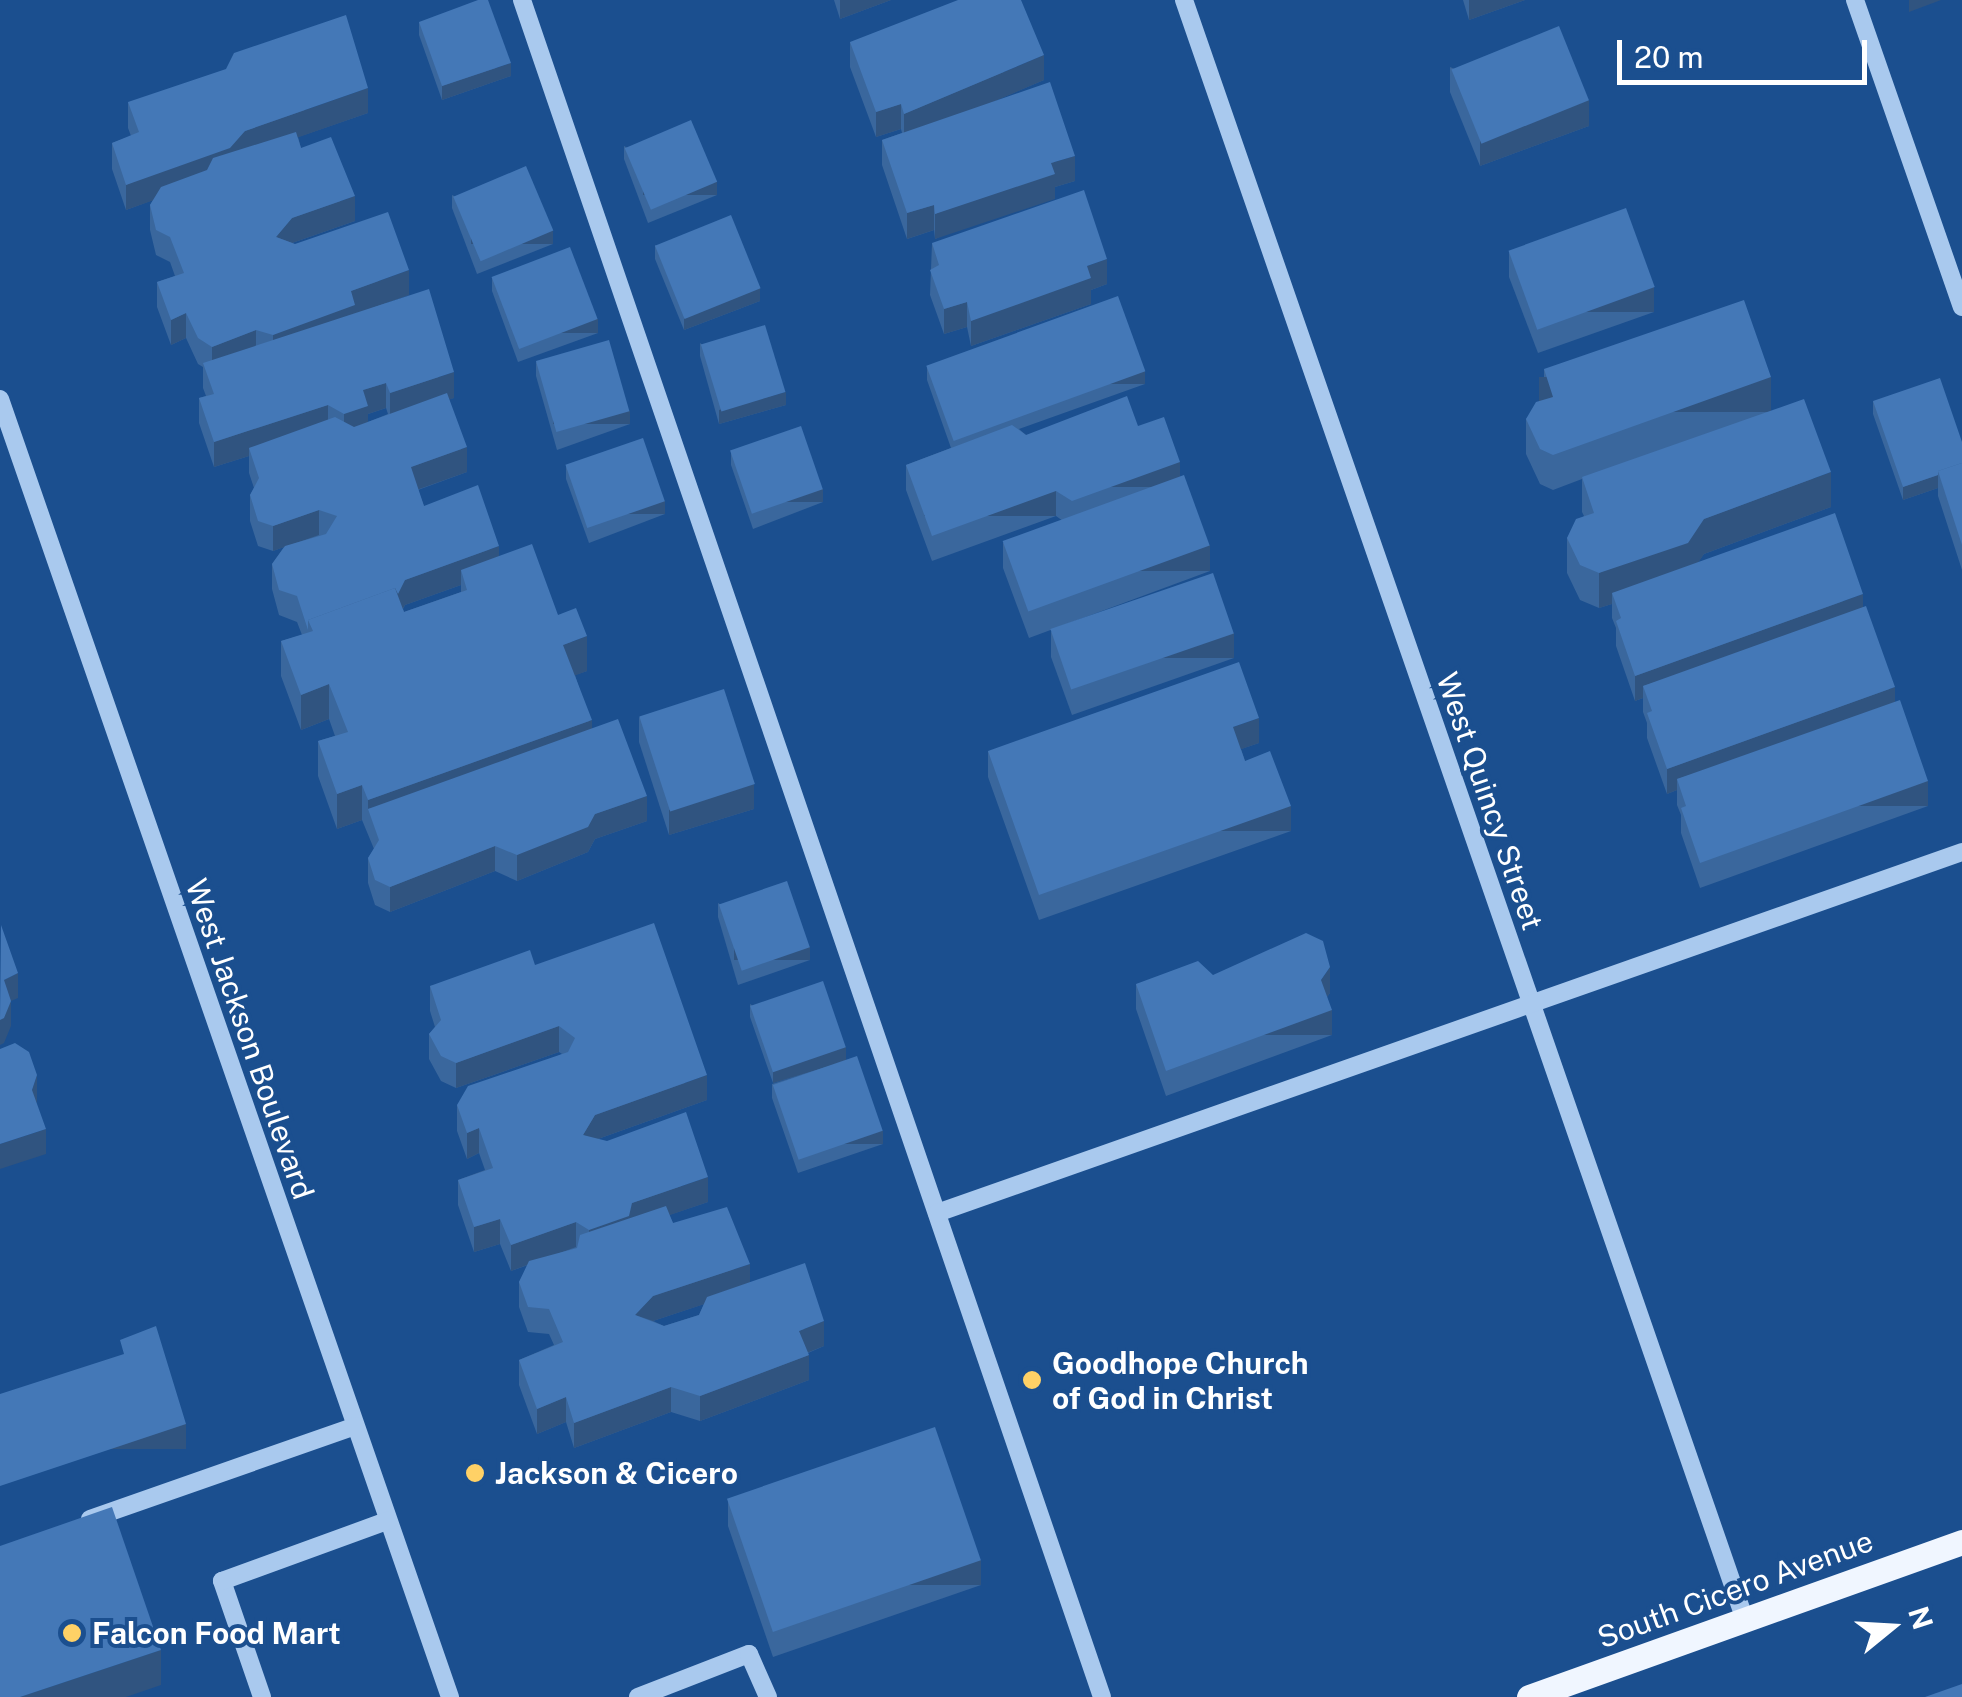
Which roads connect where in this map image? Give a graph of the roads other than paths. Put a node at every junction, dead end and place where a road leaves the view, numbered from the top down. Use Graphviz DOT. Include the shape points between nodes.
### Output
graph roads {
  1 [pos="522,0"];
  2 [pos="1184,0"];
  3 [pos="1855,0"];
  4 [pos="1962,308"];
  5 [pos="0,398"];
  6 [pos="1962,852"];
  7 [pos="1531,1003"];
  8 [pos="937,1212"];
  9 [pos="355,1426"];
  10 [pos="387,1520"];
  11 [pos="72,1525"];
  12 [pos="1962,1542"];
  13 [pos="1744,1620"];
  14 [pos="262,1697"];
  15 [pos="450,1697"];
  16 [pos="638,1697"];
  17 [pos="768,1697"];
  18 [pos="1102,1697"];
  19 [pos="1529,1697"];
  1 -- 8 [label="street"];
  2 -- 7 [label="street, West Quincy Street"];
  3 -- 4 [label="street"];
  5 -- 9 [label="street, West Jackson Boulevard"];
  6 -- 7 [label="street"];
  7 -- 8 [label="street"];
  7 -- 13 [label="street, West Quincy Street"];
  8 -- 18 [label="street"];
  9 -- 10 [label="street, West Jackson Boulevard"];
  9 -- 11 [label="street"];
  10 -- 14 [label="street" via="222,1581"];
  10 -- 15 [label="street, West Jackson Boulevard"];
  12 -- 13 [label="main road, South Cicero Avenue"];
  13 -- 19 [label="main road, South Cicero Avenue"];
  16 -- 17 [label="street" via="749,1654"];
}
